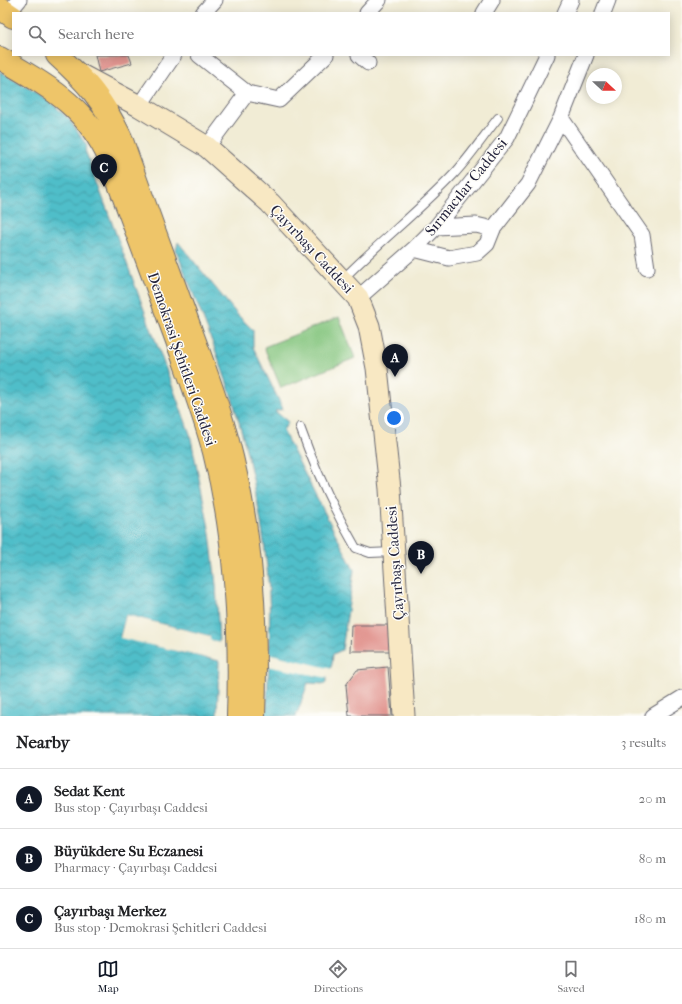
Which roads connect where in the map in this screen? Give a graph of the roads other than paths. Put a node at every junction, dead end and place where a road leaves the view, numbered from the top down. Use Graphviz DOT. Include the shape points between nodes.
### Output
graph roads {
  1 [pos="214,0"];
  2 [pos="379,0"];
  3 [pos="492,0"];
  4 [pos="571,0"];
  5 [pos="608,0"];
  6 [pos="204,12"];
  7 [pos="368,12"];
  8 [pos="485,12"];
  9 [pos="566,12"];
  10 [pos="603,12"];
  11 [pos="58,56"];
  12 [pos="173,56"];
  13 [pos="201,56"];
  14 [pos="325,56"];
  15 [pos="547,56"];
  16 [pos="586,56"];
  17 [pos="0,58"];
  18 [pos="76,72"];
  19 [pos="247,93"];
  20 [pos="140,106"];
  21 [pos="498,118"];
  22 [pos="561,118"];
  23 [pos="207,147"];
  24 [pos="134,198"];
  25 [pos="436,227"];
  26 [pos="493,229"];
  27 [pos="414,249"];
  28 [pos="647,268"];
  29 [pos="342,280"];
  30 [pos="358,298"];
  31 [pos="300,427"];
  32 [pos="394,552"];
  33 [pos="682,698"];
  34 [pos="238,716"];
  35 [pos="254,716"];
  36 [pos="404,716"];
  37 [pos="653,716"];
  1 -- 6 [label="street"];
  2 -- 7 [label="street"];
  3 -- 8 [label="street"];
  4 -- 9 [label="street"];
  5 -- 10 [label="street"];
  11 -- 18 [label="main road, Demokrasi Şehitleri Caddesi"];
  12 -- 20 [label="street"];
  13 -- 19 [label="street"];
  14 -- 19 [label="street" via="279,100"];
  15 -- 25 [label="street, Sırmacılar Caddesi" via="507,138"];
  16 -- 22 [label="street"];
  17 -- 24 [label="main road, Demokrasi Şehitleri Caddesi" via="48,85 74,107 89,123"];
  18 -- 20 [label="main road, Çayırbaşı Caddesi"];
  18 -- 24 [label="main road, Demokrasi Şehitleri Caddesi" via="99,97 110,115"];
  19 -- 23 [label="street"];
  20 -- 23 [label="main road, Çayırbaşı Caddesi"];
  21 -- 29 [label="lane" via="454,173"];
  22 -- 26 [label="street" via="528,184"];
  22 -- 28 [label="street" via="642,235"];
  23 -- 29 [label="main road, Çayırbaşı Caddesi" via="270,204"];
  24 -- 34 [label="main road, Demokrasi Şehitleri Caddesi" via="198,398 214,453 229,524 240,661"];
  24 -- 35 [label="main road, Demokrasi Şehitleri Caddesi" via="213,389 236,475 253,583 256,638"];
  25 -- 26 [label="street" via="476,225"];
  25 -- 27 [label="street, Sırmacılar Caddesi"];
  26 -- 27 [label="street" via="487,244 477,253 449,258"];
  27 -- 30 [label="street, Sırmacılar Caddesi"];
  29 -- 30 [label="main road, Çayırbaşı Caddesi"];
  30 -- 32 [label="main road, Çayırbaşı Caddesi" via="368,326 377,368"];
  31 -- 32 [label="lane" via="312,461 356,548 370,553"];
  32 -- 36 [label="main road, Çayırbaşı Caddesi"];
  33 -- 37 [label="street"];
}
